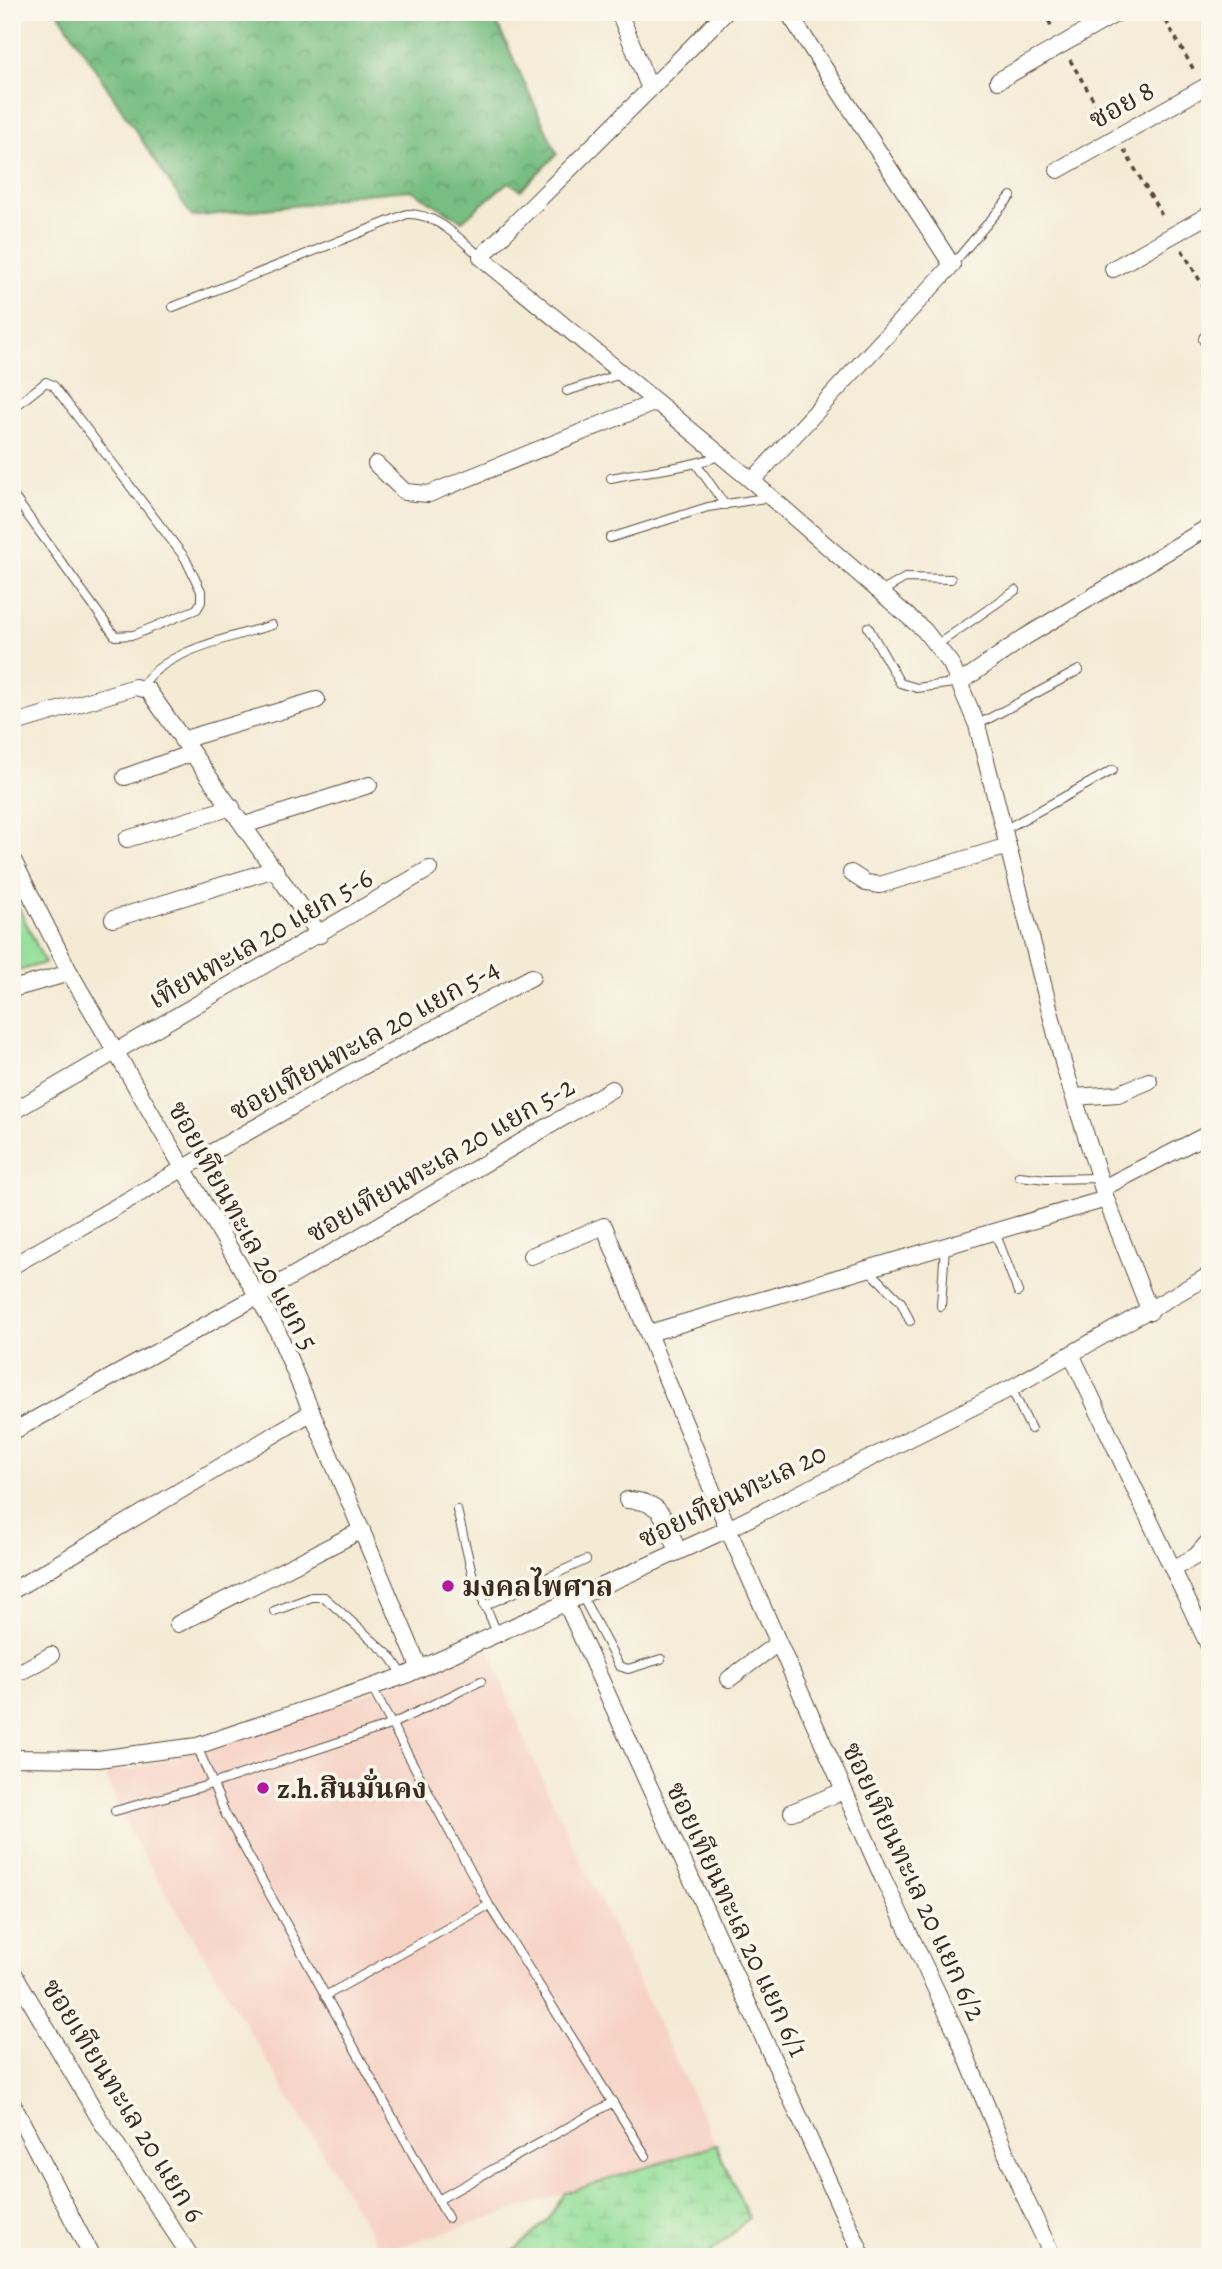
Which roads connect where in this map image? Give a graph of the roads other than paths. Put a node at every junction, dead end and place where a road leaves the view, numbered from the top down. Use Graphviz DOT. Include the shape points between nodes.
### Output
graph roads {
  1 [pos="619,12"];
  2 [pos="726,12"];
  3 [pos="788,12"];
  4 [pos="1119,12"];
  5 [pos="998,81"];
  6 [pos="1207,86"];
  7 [pos="650,89"];
  8 [pos="1058,170"];
  9 [pos="1011,196"];
  10 [pos="1210,214"];
  11 [pos="481,257"];
  12 [pos="952,265"];
  13 [pos="1113,268"];
  14 [pos="173,307"];
  15 [pos="621,374"];
  16 [pos="567,391"];
  17 [pos="656,402"];
  18 [pos="13,406"];
  19 [pos="720,455"];
  20 [pos="376,464"];
  21 [pos="697,465"];
  22 [pos="611,478"];
  23 [pos="752,481"];
  24 [pos="12,495"];
  25 [pos="771,498"];
  26 [pos="726,505"];
  27 [pos="1210,526"];
  28 [pos="610,538"];
  29 [pos="951,579"];
  30 [pos="1016,590"];
  31 [pos="880,592"];
  32 [pos="272,625"];
  33 [pos="868,628"];
  34 [pos="938,644"];
  35 [pos="1079,670"];
  36 [pos="961,682"];
  37 [pos="142,687"];
  38 [pos="317,700"];
  39 [pos="12,724"];
  40 [pos="977,725"];
  41 [pos="187,746"];
  42 [pos="1113,770"];
  43 [pos="125,777"];
  44 [pos="369,785"];
  45 [pos="232,807"];
  46 [pos="245,825"];
  47 [pos="1006,838"];
  48 [pos="127,839"];
  49 [pos="12,858"];
  50 [pos="275,869"];
  51 [pos="429,869"];
  52 [pos="851,873"];
  53 [pos="113,919"];
  54 [pos="320,935"];
  55 [pos="70,973"];
  56 [pos="532,977"];
  57 [pos="12,989"];
  58 [pos="116,1052"];
  59 [pos="1149,1081"];
  60 [pos="612,1089"];
  61 [pos="1074,1097"];
  62 [pos="12,1112"];
  63 [pos="1210,1133"];
  64 [pos="184,1169"];
  65 [pos="1018,1176"];
  66 [pos="1103,1189"];
  67 [pos="995,1232"];
  68 [pos="945,1246"];
  69 [pos="531,1256"];
  70 [pos="12,1266"];
  71 [pos="868,1269"];
  72 [pos="1210,1275"];
  73 [pos="1018,1292"];
  74 [pos="258,1296"];
  75 [pos="941,1306"];
  76 [pos="1150,1312"];
  77 [pos="910,1321"];
  78 [pos="649,1333"];
  79 [pos="1072,1356"];
  80 [pos="1011,1388"];
  81 [pos="312,1412"];
  82 [pos="1031,1429"];
  83 [pos="12,1432"];
  84 [pos="626,1500"];
  85 [pos="457,1510"];
  86 [pos="728,1529"];
  87 [pos="362,1530"];
  88 [pos="1210,1540"];
  89 [pos="678,1551"];
  90 [pos="586,1560"];
  91 [pos="1173,1569"];
  92 [pos="12,1591"];
  93 [pos="582,1596"];
  94 [pos="566,1603"];
  95 [pos="484,1606"];
  96 [pos="274,1611"];
  97 [pos="178,1624"];
  98 [pos="498,1635"];
  99 [pos="778,1643"];
  100 [pos="1210,1648"];
  101 [pos="51,1654"];
  102 [pos="661,1659"];
  103 [pos="420,1669"];
  104 [pos="12,1672"];
  105 [pos="404,1676"];
  106 [pos="729,1679"];
  107 [pos="481,1681"];
  108 [pos="372,1688"];
  109 [pos="390,1725"];
  110 [pos="197,1746"];
  111 [pos="12,1758"];
  112 [pos="212,1784"];
  113 [pos="844,1791"];
  114 [pos="115,1811"];
  115 [pos="792,1812"];
  116 [pos="489,1905"];
  117 [pos="12,1970"];
  118 [pos="326,1996"];
  119 [pos="613,2102"];
  120 [pos="12,2103"];
  121 [pos="19,2132"];
  122 [pos="646,2156"];
  123 [pos="438,2200"];
  124 [pos="448,2218"];
  125 [pos="92,2257"];
  126 [pos="191,2257"];
  127 [pos="863,2257"];
  128 [pos="1053,2257"];
  1 -- 7 [label="street"];
  2 -- 7 [label="street"];
  3 -- 12 [label="street"];
  4 -- 5 [label="street"];
  6 -- 8 [label="street, ซอย 8"];
  7 -- 11 [label="street"];
  9 -- 12 [label="lane"];
  10 -- 13 [label="street"];
  11 -- 14 [label="lane" via="439,223 422,214 407,215"];
  11 -- 15 [label="street"];
  12 -- 23 [label="street"];
  15 -- 16 [label="lane"];
  15 -- 17 [label="street"];
  17 -- 19 [label="street"];
  17 -- 20 [label="street" via="429,494 405,492"];
  18 -- 24 [label="lane" via="38,385 53,384 185,558 201,591 197,609 134,635 115,636"];
  19 -- 21 [label="lane"];
  19 -- 23 [label="street"];
  21 -- 22 [label="lane"];
  21 -- 26 [label="lane"];
  23 -- 25 [label="street"];
  25 -- 26 [label="lane"];
  25 -- 31 [label="street"];
  26 -- 28 [label="lane"];
  27 -- 36 [label="street" via="1025,637"];
  29 -- 31 [label="lane" via="905,578"];
  30 -- 34 [label="lane"];
  31 -- 34 [label="street"];
  32 -- 37 [label="lane" via="203,646 153,670"];
  33 -- 36 [label="lane" via="900,683 916,688"];
  34 -- 36 [label="street"];
  35 -- 40 [label="lane"];
  36 -- 40 [label="street"];
  37 -- 39 [label="street"];
  37 -- 41 [label="street" via="159,703"];
  38 -- 41 [label="street"];
  40 -- 47 [label="street"];
  41 -- 43 [label="street"];
  41 -- 45 [label="street"];
  42 -- 47 [label="lane"];
  44 -- 46 [label="street"];
  45 -- 46 [label="street"];
  45 -- 48 [label="street"];
  46 -- 50 [label="street"];
  47 -- 52 [label="street" via="880,885 866,883"];
  47 -- 61 [label="street"];
  49 -- 55 [label="street, ซอยเทียนทะเล 20 แยก 5"];
  50 -- 53 [label="street"];
  50 -- 54 [label="street"];
  51 -- 54 [label="street, เทียนทะเล 20 แยก 5-6"];
  54 -- 58 [label="street, เทียนทะเล 20 แยก 5-6"];
  55 -- 57 [label="street"];
  55 -- 58 [label="street, ซอยเทียนทะเล 20 แยก 5"];
  56 -- 64 [label="street, ซอยเทียนทะเล 20 แยก 5-4"];
  58 -- 62 [label="street, เทียนทะเล 20 แยก 5-6"];
  58 -- 64 [label="street, ซอยเทียนทะเล 20 แยก 5"];
  59 -- 61 [label="street" via="1118,1094"];
  60 -- 74 [label="street, ซอยเทียนทะเล 20 แยก 5-2"];
  61 -- 66 [label="street"];
  63 -- 66 [label="street"];
  64 -- 70 [label="street, ซอยเทียนทะเล 20 แยก 5-4"];
  64 -- 74 [label="street, ซอยเทียนทะเล 20 แยก 5"];
  65 -- 66 [label="lane"];
  66 -- 67 [label="street"];
  66 -- 76 [label="street"];
  67 -- 68 [label="street"];
  67 -- 73 [label="lane"];
  68 -- 71 [label="street"];
  68 -- 75 [label="lane"];
  69 -- 78 [label="street, ซอยเทียนทะเล 20 แยก 6/2" via="604,1226"];
  71 -- 77 [label="lane" via="901,1302"];
  71 -- 78 [label="street"];
  72 -- 76 [label="street, ซอยเทียนทะเล 20"];
  74 -- 81 [label="street, ซอยเทียนทะเล 20 แยก 5"];
  74 -- 83 [label="street, ซอยเทียนทะเล 20 แยก 5-2"];
  76 -- 79 [label="street, ซอยเทียนทะเล 20"];
  78 -- 86 [label="street, ซอยเทียนทะเล 20 แยก 6/2"];
  79 -- 80 [label="street, ซอยเทียนทะเล 20"];
  79 -- 91 [label="street"];
  80 -- 82 [label="lane"];
  80 -- 86 [label="street, ซอยเทียนทะเล 20"];
  81 -- 87 [label="street, ซอยเทียนทะเล 20 แยก 5"];
  81 -- 92 [label="street"];
  84 -- 89 [label="street" via="650,1502 659,1510"];
  85 -- 95 [label="lane"];
  86 -- 89 [label="street, ซอยเทียนทะเล 20"];
  86 -- 99 [label="street, ซอยเทียนทะเล 20 แยก 6/2"];
  87 -- 97 [label="street"];
  87 -- 103 [label="street, ซอยเทียนทะเล 20 แยก 5"];
  88 -- 91 [label="street" via="1196,1556"];
  89 -- 93 [label="street, ซอยเทียนทะเล 20"];
  90 -- 95 [label="lane"];
  91 -- 100 [label="street"];
  93 -- 94 [label="street, ซอยเทียนทะเล 20"];
  93 -- 102 [label="lane" via="619,1667 628,1669"];
  94 -- 98 [label="street, ซอยเทียนทะเล 20"];
  94 -- 127 [label="street, ซอยเทียนทะเล 20 แยก 6/1"];
  95 -- 98 [label="lane"];
  96 -- 105 [label="lane" via="324,1597 391,1657"];
  98 -- 103 [label="street, ซอยเทียนทะเล 20"];
  99 -- 106 [label="street"];
  99 -- 113 [label="street, ซอยเทียนทะเล 20 แยก 6/2"];
  101 -- 104 [label="street"];
  103 -- 105 [label="street, ซอยเทียนทะเล 20"];
  105 -- 108 [label="street, ซอยเทียนทะเล 20"];
  107 -- 109 [label="lane"];
  108 -- 109 [label="lane"];
  108 -- 110 [label="street, ซอยเทียนทะเล 20"];
  109 -- 112 [label="lane"];
  109 -- 116 [label="lane"];
  110 -- 111 [label="street, ซอยเทียนทะเล 20" via="98,1759"];
  110 -- 112 [label="lane"];
  112 -- 114 [label="lane"];
  112 -- 118 [label="lane"];
  113 -- 115 [label="street"];
  113 -- 128 [label="street, ซอยเทียนทะเล 20 แยก 6/2" via="957,2034"];
  116 -- 118 [label="lane"];
  116 -- 119 [label="lane"];
  117 -- 126 [label="street, ซอยเทียนทะเล 20 แยก 6" via="99,2118"];
  118 -- 123 [label="lane"];
  119 -- 122 [label="lane"];
  119 -- 123 [label="lane"];
  120 -- 121 [label="street"];
  121 -- 125 [label="street"];
  123 -- 124 [label="lane"];
}
